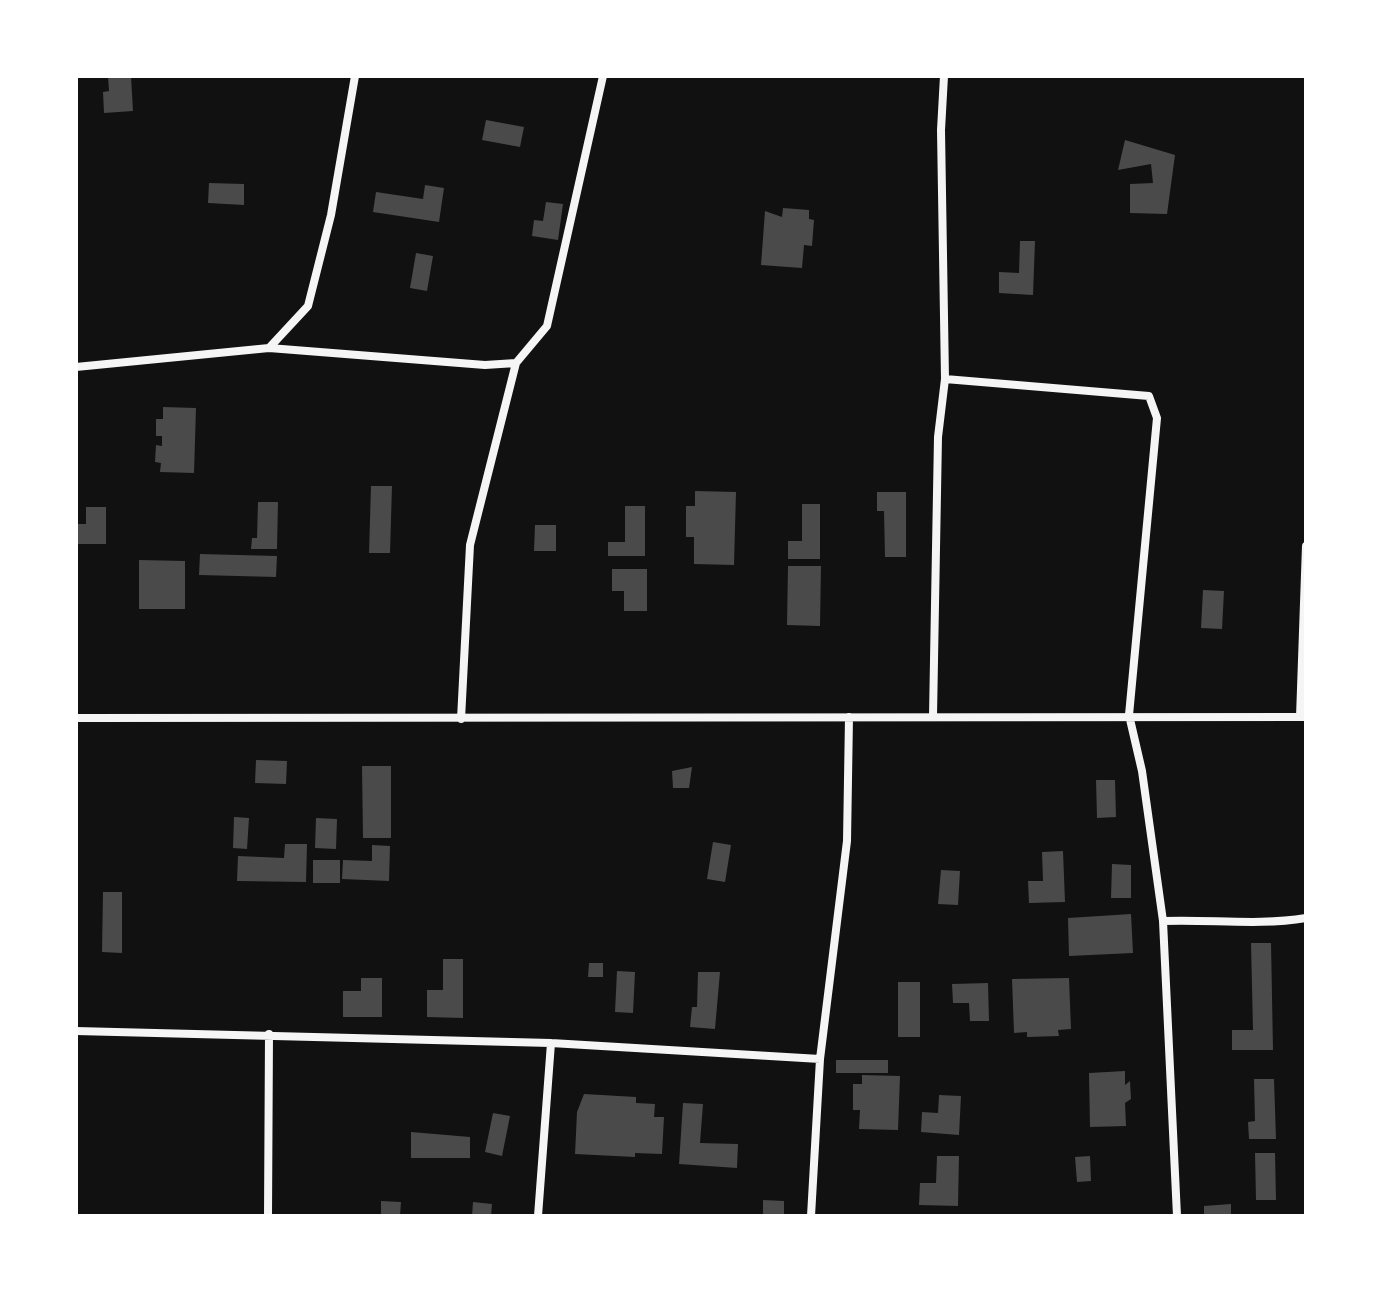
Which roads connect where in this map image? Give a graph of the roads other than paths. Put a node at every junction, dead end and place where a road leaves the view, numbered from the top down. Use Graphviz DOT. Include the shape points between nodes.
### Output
graph roads {
  1 [pos="355,76"];
  2 [pos="603,76"];
  3 [pos="944,76"];
  4 [pos="269,348"];
  5 [pos="516,363"];
  6 [pos="76,367"];
  7 [pos="945,379"];
  8 [pos="1306,546"];
  9 [pos="1129,715"];
  10 [pos="933,716"];
  11 [pos="849,717"];
  12 [pos="1303,717"];
  13 [pos="76,718"];
  14 [pos="461,719"];
  15 [pos="1306,918"];
  16 [pos="1163,921"];
  17 [pos="76,1031"];
  18 [pos="269,1034"];
  19 [pos="551,1043"];
  20 [pos="820,1059"];
  21 [pos="268,1216"];
  22 [pos="538,1216"];
  23 [pos="811,1216"];
  24 [pos="1177,1216"];
  1 -- 4 [label="street" via="331,215 308,306"];
  2 -- 5 [label="street" via="547,326"];
  3 -- 7 [label="street"];
  4 -- 5 [label="street"];
  4 -- 6 [label="street"];
  5 -- 14 [label="street" via="470,545"];
  7 -- 9 [label="street" via="1149,396 1157,418"];
  7 -- 10 [label="street" via="933,555"];
  8 -- 12 [label="street"];
  9 -- 10 [label="street"];
  9 -- 12 [label="street"];
  9 -- 16 [label="street"];
  10 -- 11 [label="street"];
  11 -- 14 [label="street"];
  11 -- 20 [label="street" via="845,866"];
  13 -- 14 [label="street"];
  15 -- 16 [label="street" via="1259,924"];
  16 -- 24 [label="street"];
  17 -- 18 [label="street"];
  18 -- 19 [label="street"];
  18 -- 21 [label="street"];
  19 -- 20 [label="street"];
  19 -- 22 [label="street"];
  20 -- 23 [label="street"];
}
